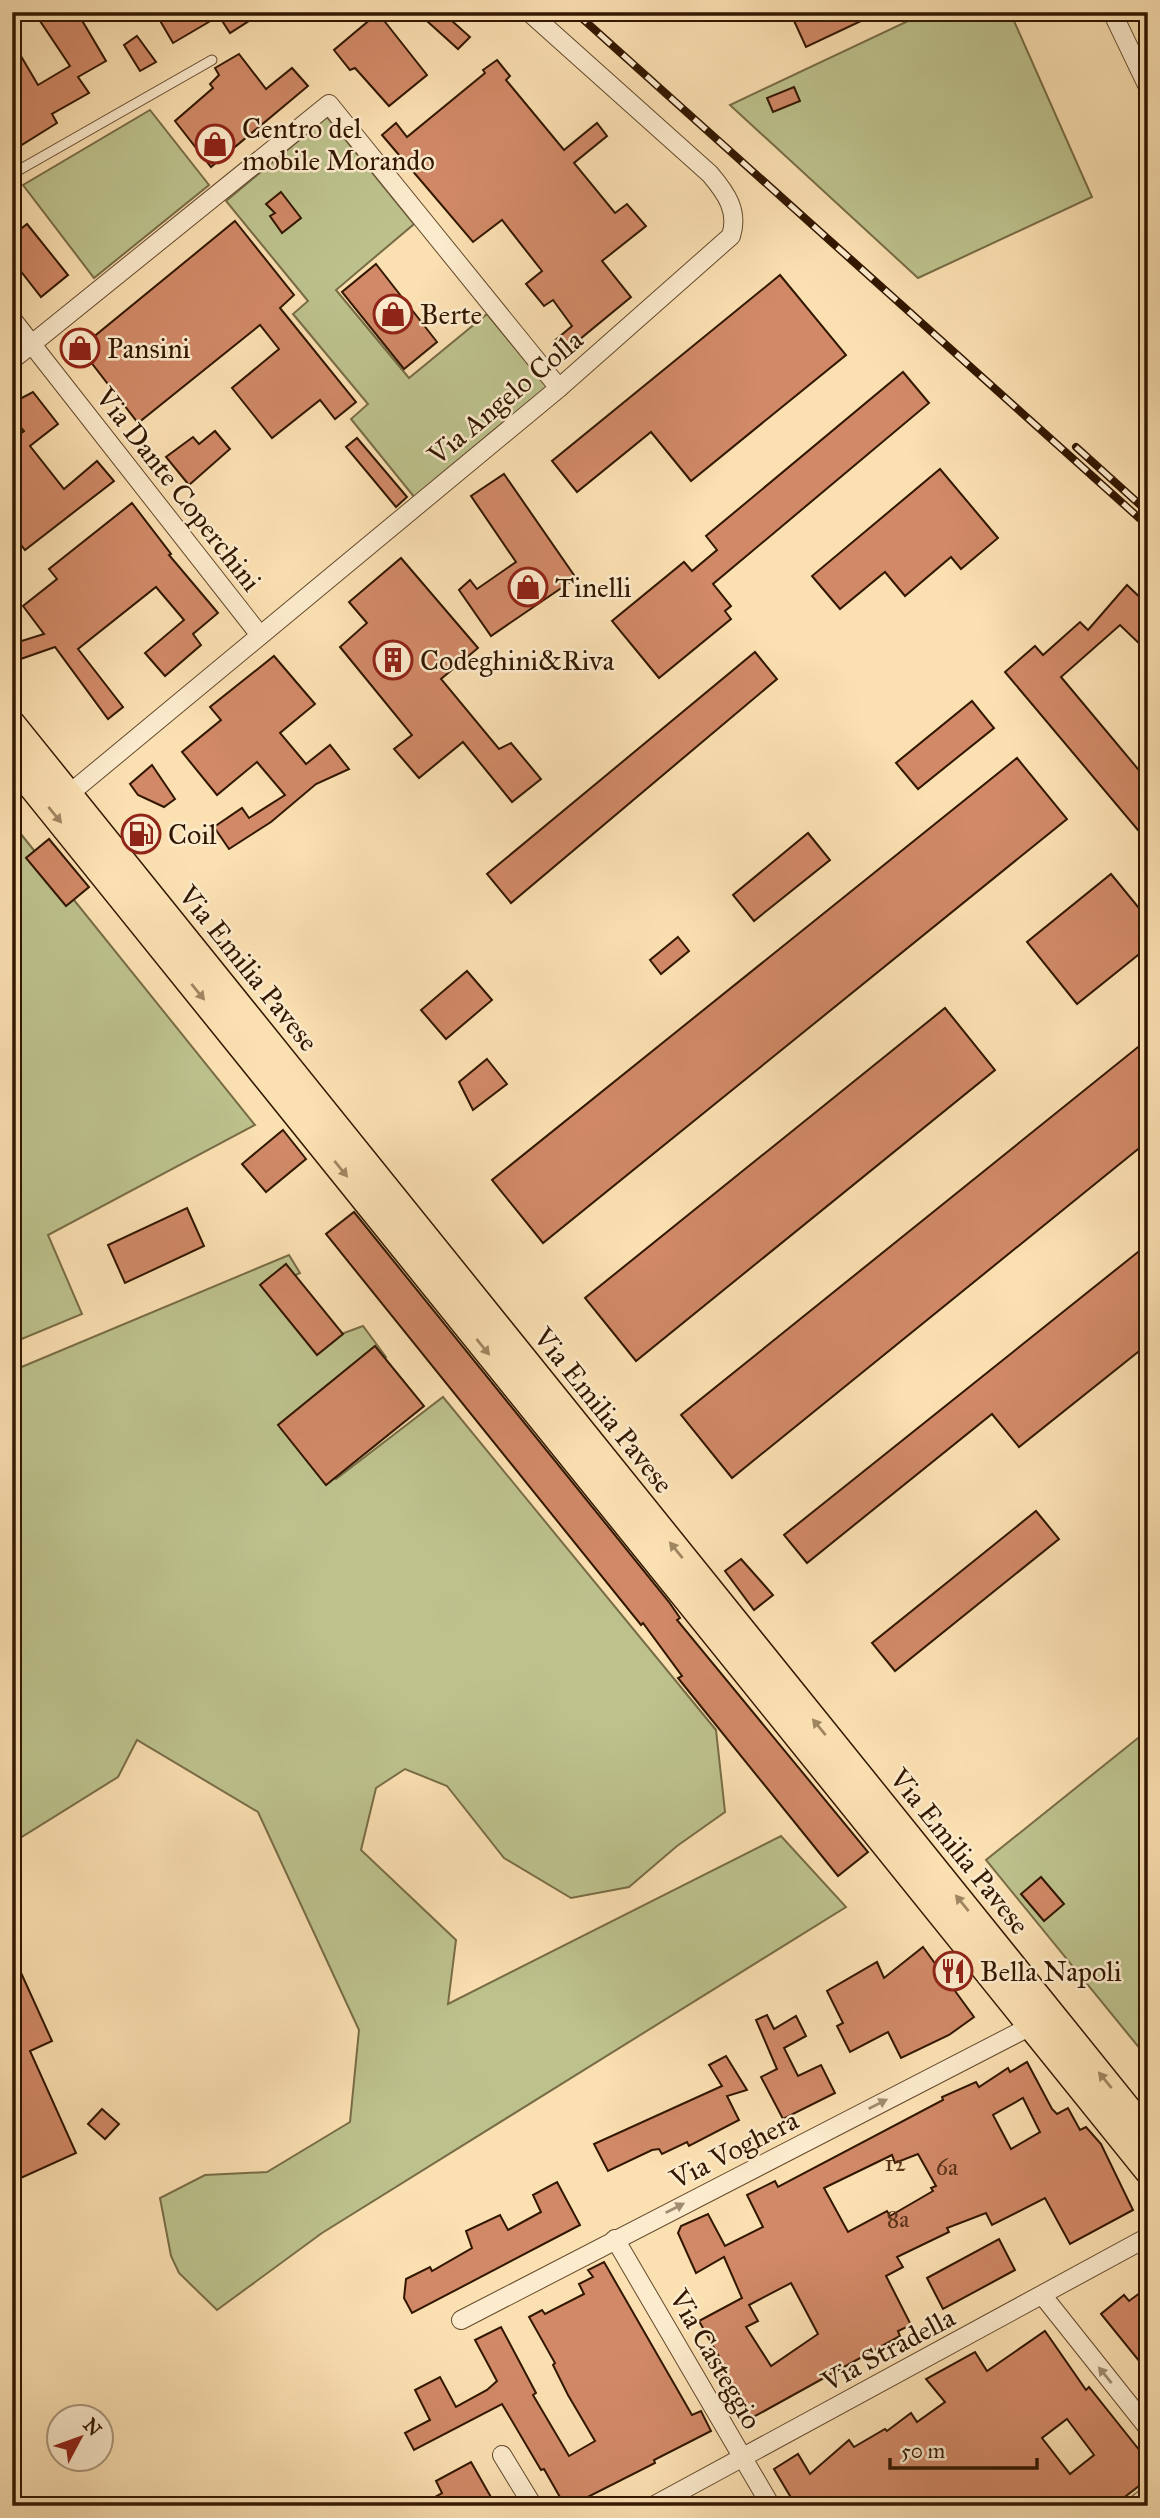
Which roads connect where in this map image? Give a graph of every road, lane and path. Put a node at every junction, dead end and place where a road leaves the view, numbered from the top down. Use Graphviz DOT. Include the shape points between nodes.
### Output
graph roads {
  1 [pos="529,12"];
  2 [pos="1112,12"];
  3 [pos="212,60"];
  4 [pos="1148,87"];
  5 [pos="12,174"];
  6 [pos="12,319"];
  7 [pos="32,344"];
  8 [pos="12,360"];
  9 [pos="559,388"];
  10 [pos="259,634"];
  11 [pos="12,724"];
  12 [pos="12,762"];
  13 [pos="69,794"];
  14 [pos="1031,2026"];
  15 [pos="1148,2134"];
  16 [pos="1148,2171"];
  17 [pos="1148,2237"];
  18 [pos="615,2239"];
  19 [pos="1042,2296"];
  20 [pos="461,2320"];
  21 [pos="1148,2428"];
  22 [pos="502,2455"];
  23 [pos="743,2457"];
  24 [pos="1148,2496"];
  25 [pos="533,2506"];
  26 [pos="653,2506"];
  27 [pos="771,2506"];
  28 [pos="1135,2506"];
  1 -- 9 [label="street, Via Angelo Colla" via="710,174 734,214 731,236 722,247"];
  2 -- 4 [label="street"];
  3 -- 5 [label="lane"];
  6 -- 7 [label="street, Via Dante Coperchini"];
  7 -- 8 [label="street"];
  7 -- 9 [label="street" via="329,104"];
  7 -- 10 [label="street, Via Dante Coperchini"];
  9 -- 10 [label="street, Via Angelo Colla"];
  10 -- 13 [label="street, Via Angelo Colla"];
  11 -- 13 [label="main road, Via Emilia Pavese"];
  12 -- 14 [label="main road, Via Emilia Pavese, one-way"];
  15 -- 13 [label="main road, Via Emilia Pavese, one-way"];
  14 -- 16 [label="main road, Via Emilia Pavese"];
  18 -- 14 [label="street, Via Voghera, one-way"];
  17 -- 19 [label="street, Via Stradella"];
  18 -- 20 [label="street, Via Voghera"];
  18 -- 23 [label="street, Via Casteggio"];
  21 -- 19 [label="street, one-way"];
  19 -- 23 [label="street, Via Stradella"];
  22 -- 25 [label="street"];
  23 -- 26 [label="street, Via Stradella"];
  23 -- 27 [label="street, Via Casteggio"];
  24 -- 28 [label="street"];
}
